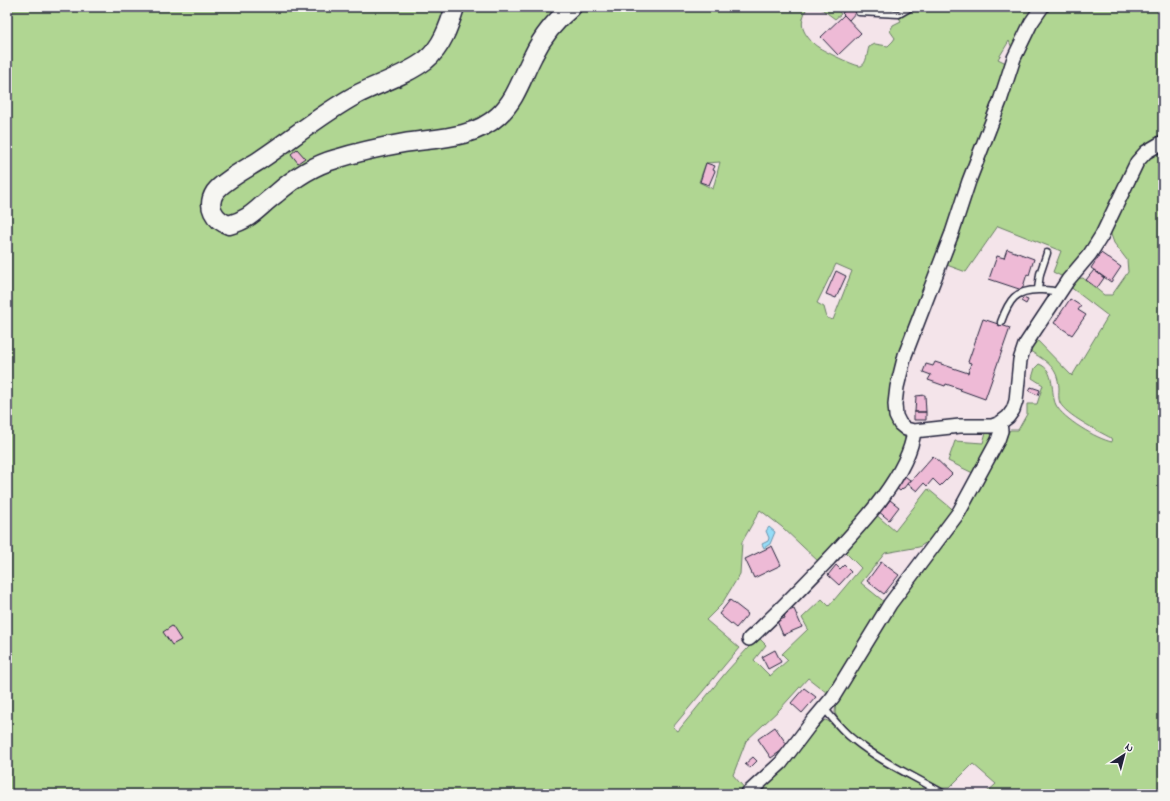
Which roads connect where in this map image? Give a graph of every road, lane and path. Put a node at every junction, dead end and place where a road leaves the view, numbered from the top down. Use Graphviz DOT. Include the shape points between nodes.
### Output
graph roads {
  1 [pos="455,7"];
  2 [pos="572,7"];
  3 [pos="910,7"];
  4 [pos="1042,7"];
  5 [pos="859,12"];
  6 [pos="1163,142"];
  7 [pos="1048,253"];
  8 [pos="1038,290"];
  9 [pos="1059,294"];
  10 [pos="1001,322"];
  11 [pos="1000,423"];
  12 [pos="914,431"];
  13 [pos="749,639"];
  14 [pos="824,708"];
  15 [pos="747,794"];
  16 [pos="944,794"];
  1 -- 2 [label="main road" via="439,47 427,59 404,74 329,111 219,187 211,202 218,220 229,225 246,219 288,184 311,169 334,159 371,149 480,129 507,107 542,39"];
  3 -- 5 [label="lane" via="898,14"];
  4 -- 12 [label="street" via="1027,30 1014,58 904,359 896,393 895,412 900,424"];
  6 -- 9 [label="street" via="1140,158 1102,235"];
  7 -- 8 [label="lane" via="1040,274"];
  8 -- 9 [label="lane" via="1053,290"];
  8 -- 10 [label="lane" via="1028,290 1013,297"];
  9 -- 11 [label="street" via="1025,345 1020,360 1014,405 1008,417"];
  11 -- 12 [label="street" via="992,426 960,426"];
  11 -- 14 [label="street" via="998,440 962,508 890,604"];
  12 -- 13 [label="street" via="908,454 873,509 794,596"];
  14 -- 15 [label="street" via="780,763"];
  14 -- 16 [label="lane" via="858,743"];
}
